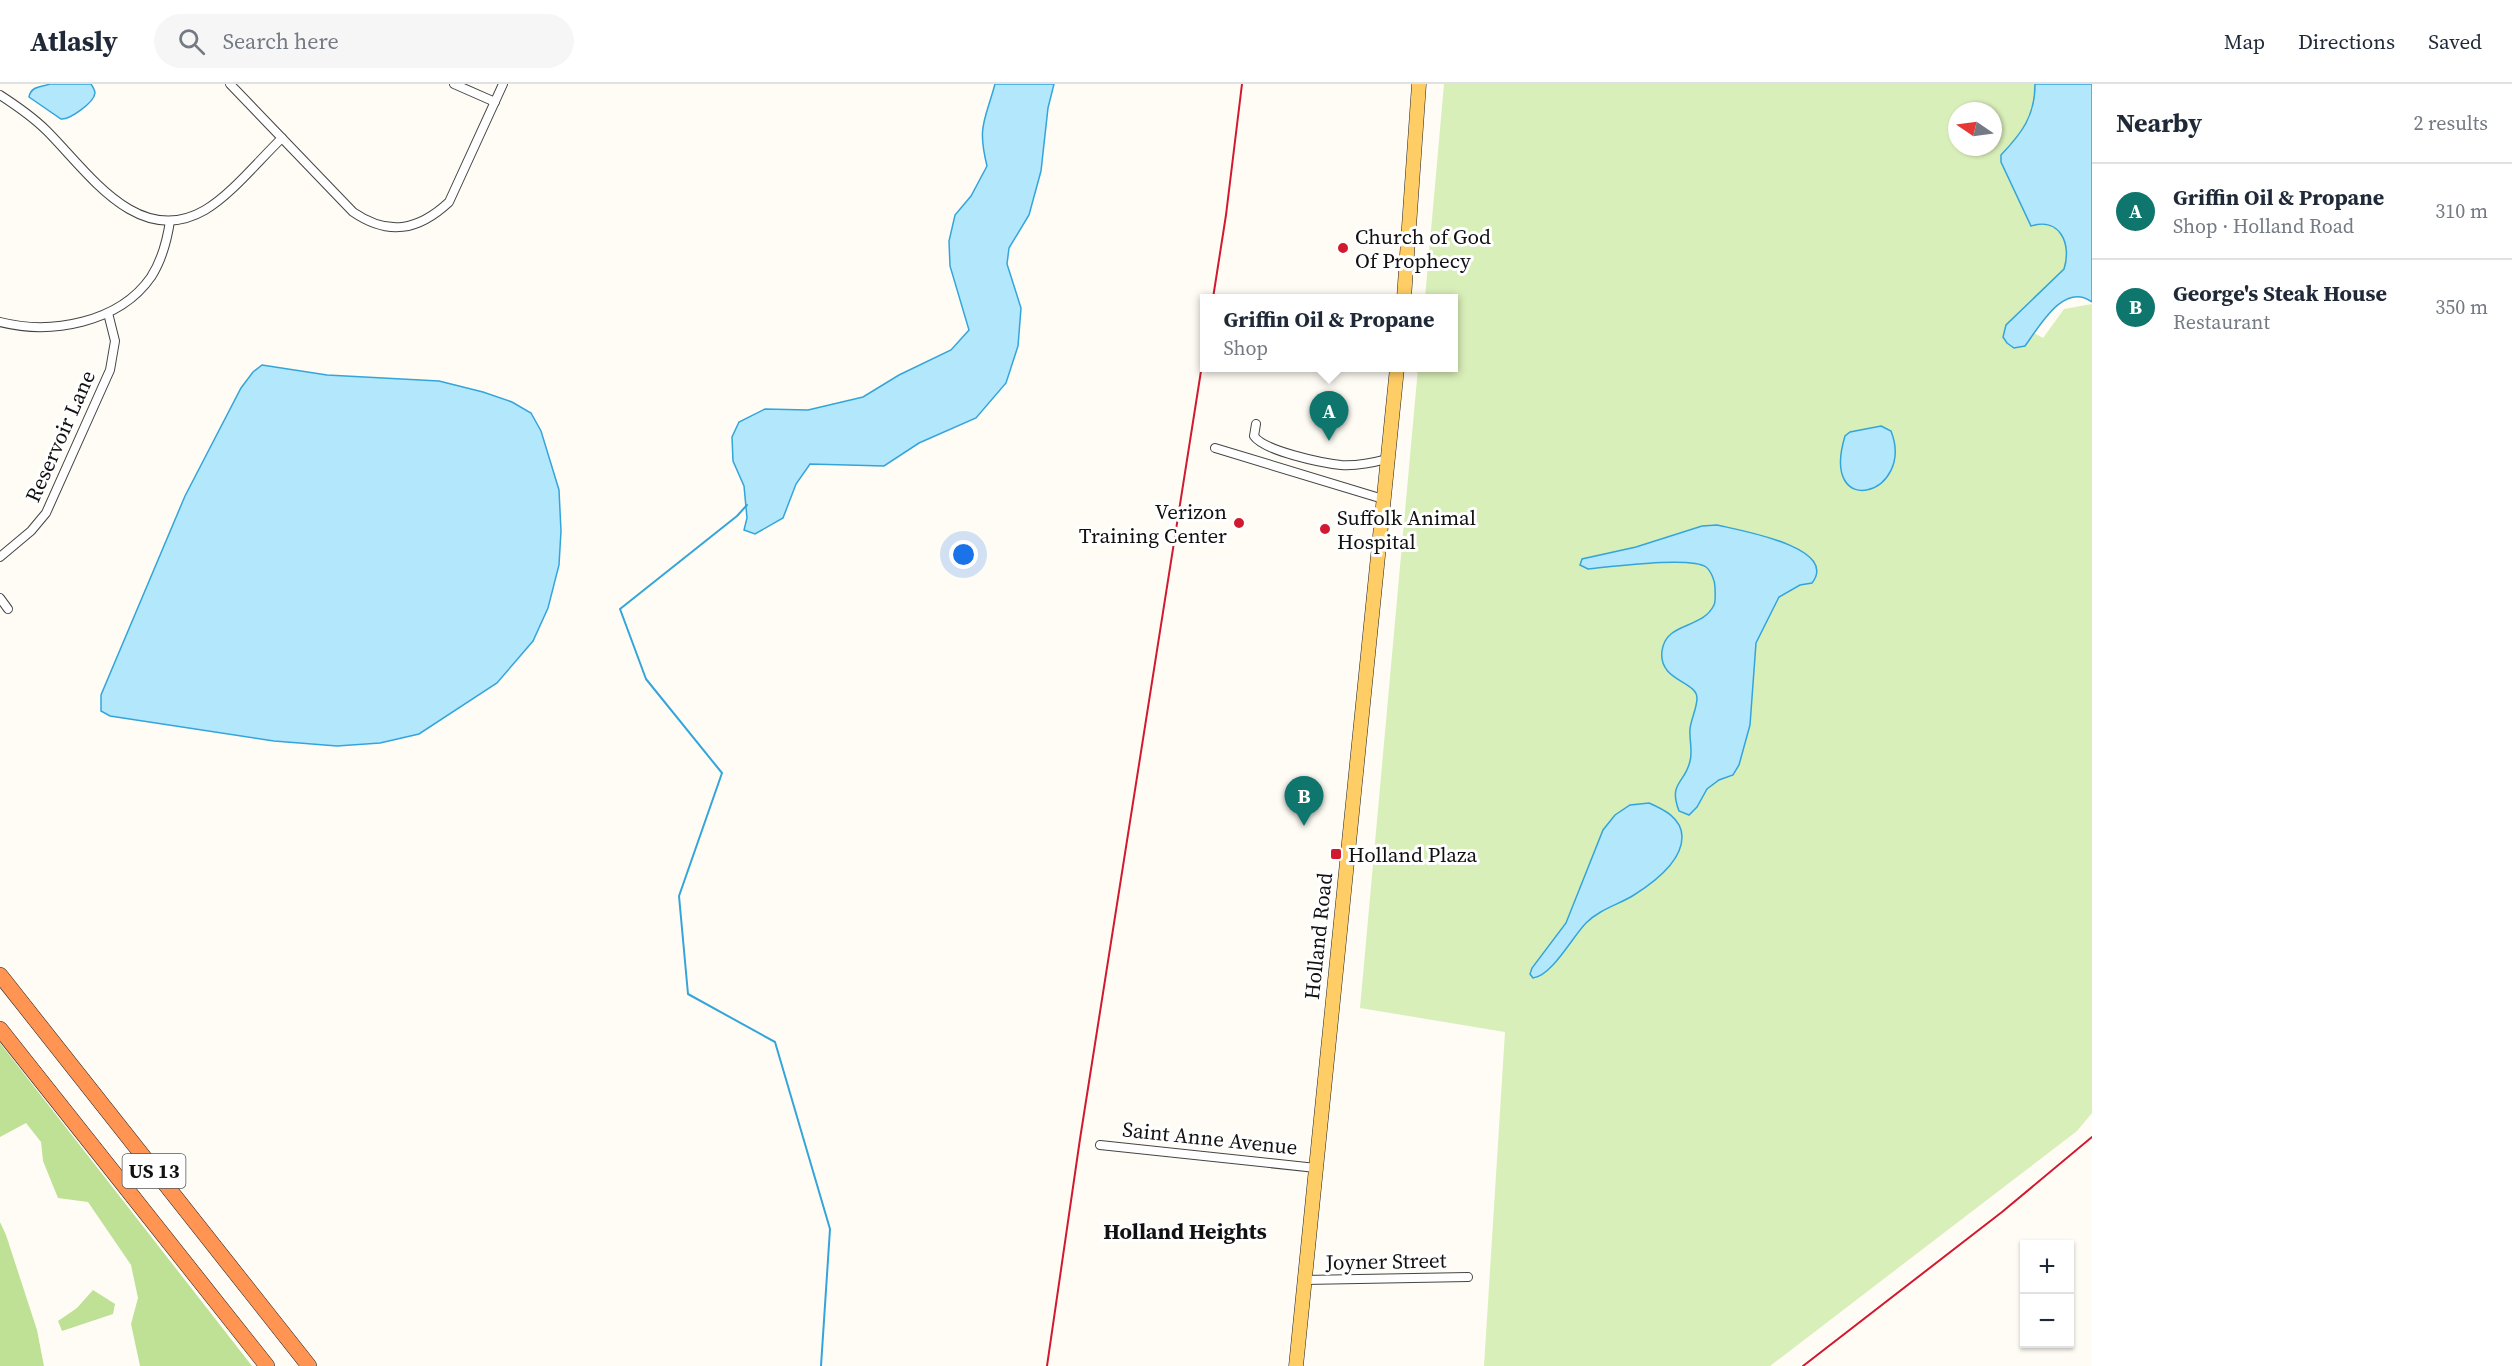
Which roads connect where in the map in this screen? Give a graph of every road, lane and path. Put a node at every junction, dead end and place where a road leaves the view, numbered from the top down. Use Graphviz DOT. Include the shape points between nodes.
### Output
graph roads {
  1 [pos="230,84"];
  2 [pos="454,84"];
  3 [pos="503,84"];
  4 [pos="1419,84"];
  5 [pos="0,95"];
  6 [pos="495,102"];
  7 [pos="282,138"];
  8 [pos="170,221"];
  9 [pos="1404,294"];
  10 [pos="108,313"];
  11 [pos="0,322"];
  12 [pos="1397,372"];
  13 [pos="1256,424"];
  14 [pos="1215,448"];
  15 [pos="1387,459"];
  16 [pos="1383,499"];
  17 [pos="0,557"];
  18 [pos="0,598"];
  19 [pos="8,609"];
  20 [pos="0,975"];
  21 [pos="0,1029"];
  22 [pos="1100,1145"];
  23 [pos="1316,1168"];
  24 [pos="1468,1277"];
  25 [pos="1304,1280"];
  26 [pos="267,1366"];
  27 [pos="309,1366"];
  28 [pos="1296,1366"];
  1 -- 7 [label="street"];
  2 -- 6 [label="street"];
  3 -- 6 [label="street"];
  4 -- 9 [label="main road"];
  5 -- 8 [label="street" via="37,121 119,204 137,214"];
  6 -- 7 [label="street" via="449,202 419,224 394,228 371,224 353,212"];
  7 -- 8 [label="street" via="211,206 194,216"];
  8 -- 10 [label="street" via="152,276 136,295"];
  10 -- 11 [label="street" via="49,327"];
  10 -- 17 [label="street, Reservoir Lane" via="115,350 104,384 46,513"];
  12 -- 15 [label="main road, Holland Road"];
  13 -- 15 [label="street" via="1254,436 1260,443 1305,457 1342,465"];
  14 -- 16 [label="street"];
  15 -- 16 [label="main road, Holland Road"];
  16 -- 23 [label="main road, Holland Road"];
  18 -- 19 [label="street"];
  20 -- 27 [label="highway, US 13"];
  21 -- 26 [label="highway, US 13"];
  22 -- 23 [label="street, Saint Anne Avenue"];
  23 -- 25 [label="main road, Holland Road"];
  24 -- 25 [label="street, Joyner Street"];
  25 -- 28 [label="main road, Holland Road"];
}
